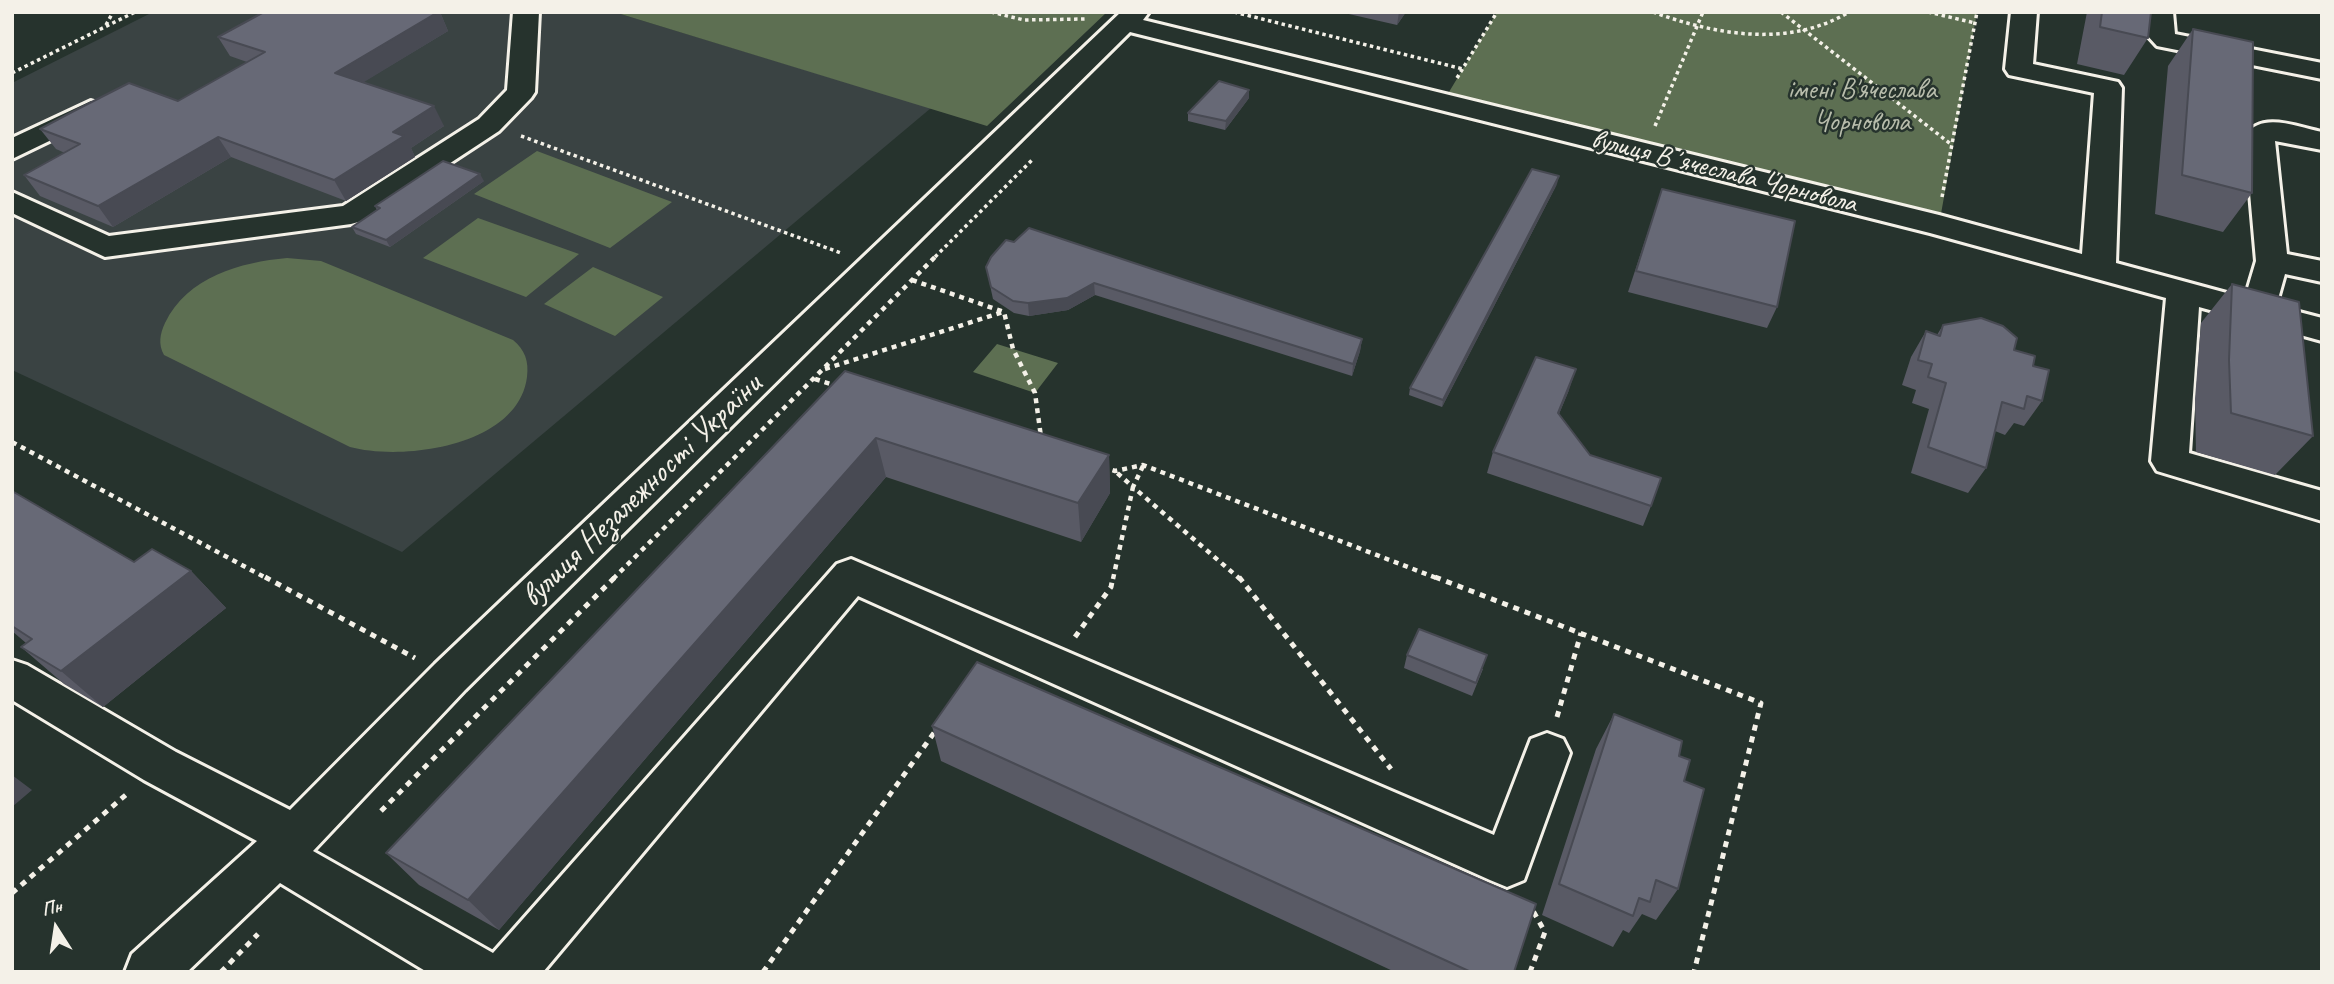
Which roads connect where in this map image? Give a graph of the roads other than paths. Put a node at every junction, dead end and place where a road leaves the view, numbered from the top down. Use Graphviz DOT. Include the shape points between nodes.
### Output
graph roads {
  1 [pos="526,12"];
  2 [pos="2024,12"];
  3 [pos="2160,12"];
  4 [pos="1117,18"];
  5 [pos="2322,71"];
  6 [pos="112,99"];
  7 [pos="2322,141"];
  8 [pos="12,150"];
  9 [pos="12,201"];
  10 [pos="2272,261"];
  11 [pos="2101,269"];
  12 [pos="2322,272"];
  13 [pos="2183,292"];
  14 [pos="2258,312"];
  15 [pos="2322,330"];
  16 [pos="2322,506"];
  17 [pos="14,681"];
  18 [pos="1547,753"];
  19 [pos="285,846"];
  20 [pos="150,972"];
  21 [pos="476,972"];
  22 [pos="510,972"];
  1 -- 9 [label="street" via="521,92 489,125 351,214 105,247"];
  2 -- 11 [label="street" via="2019,69 2108,88 2098,252"];
  3 -- 5 [label="street" via="2159,34 2166,40"];
  4 -- 11 [label="street, вулиця Вʼячеслава Чорновола"];
  4 -- 19 [label="street, вулиця Незалежності України" via="875,266 450,677"];
  6 -- 8 [label="street"];
  7 -- 10 [label="street" via="2265,130 2260,136"];
  10 -- 12 [label="street"];
  10 -- 14 [label="street"];
  11 -- 13 [label="street, вулиця Вʼячеслава Чорновола"];
  13 -- 14 [label="street, вулиця Вʼячеслава Чорновола"];
  13 -- 16 [label="street" via="2171,461"];
  14 -- 15 [label="street, вулиця Вʼячеслава Чорновола"];
  17 -- 19 [label="street"];
  18 -- 22 [label="street" via="1507,864 850,575"];
  19 -- 20 [label="street, вулиця Незалежності України"];
  19 -- 21 [label="street"];
}
